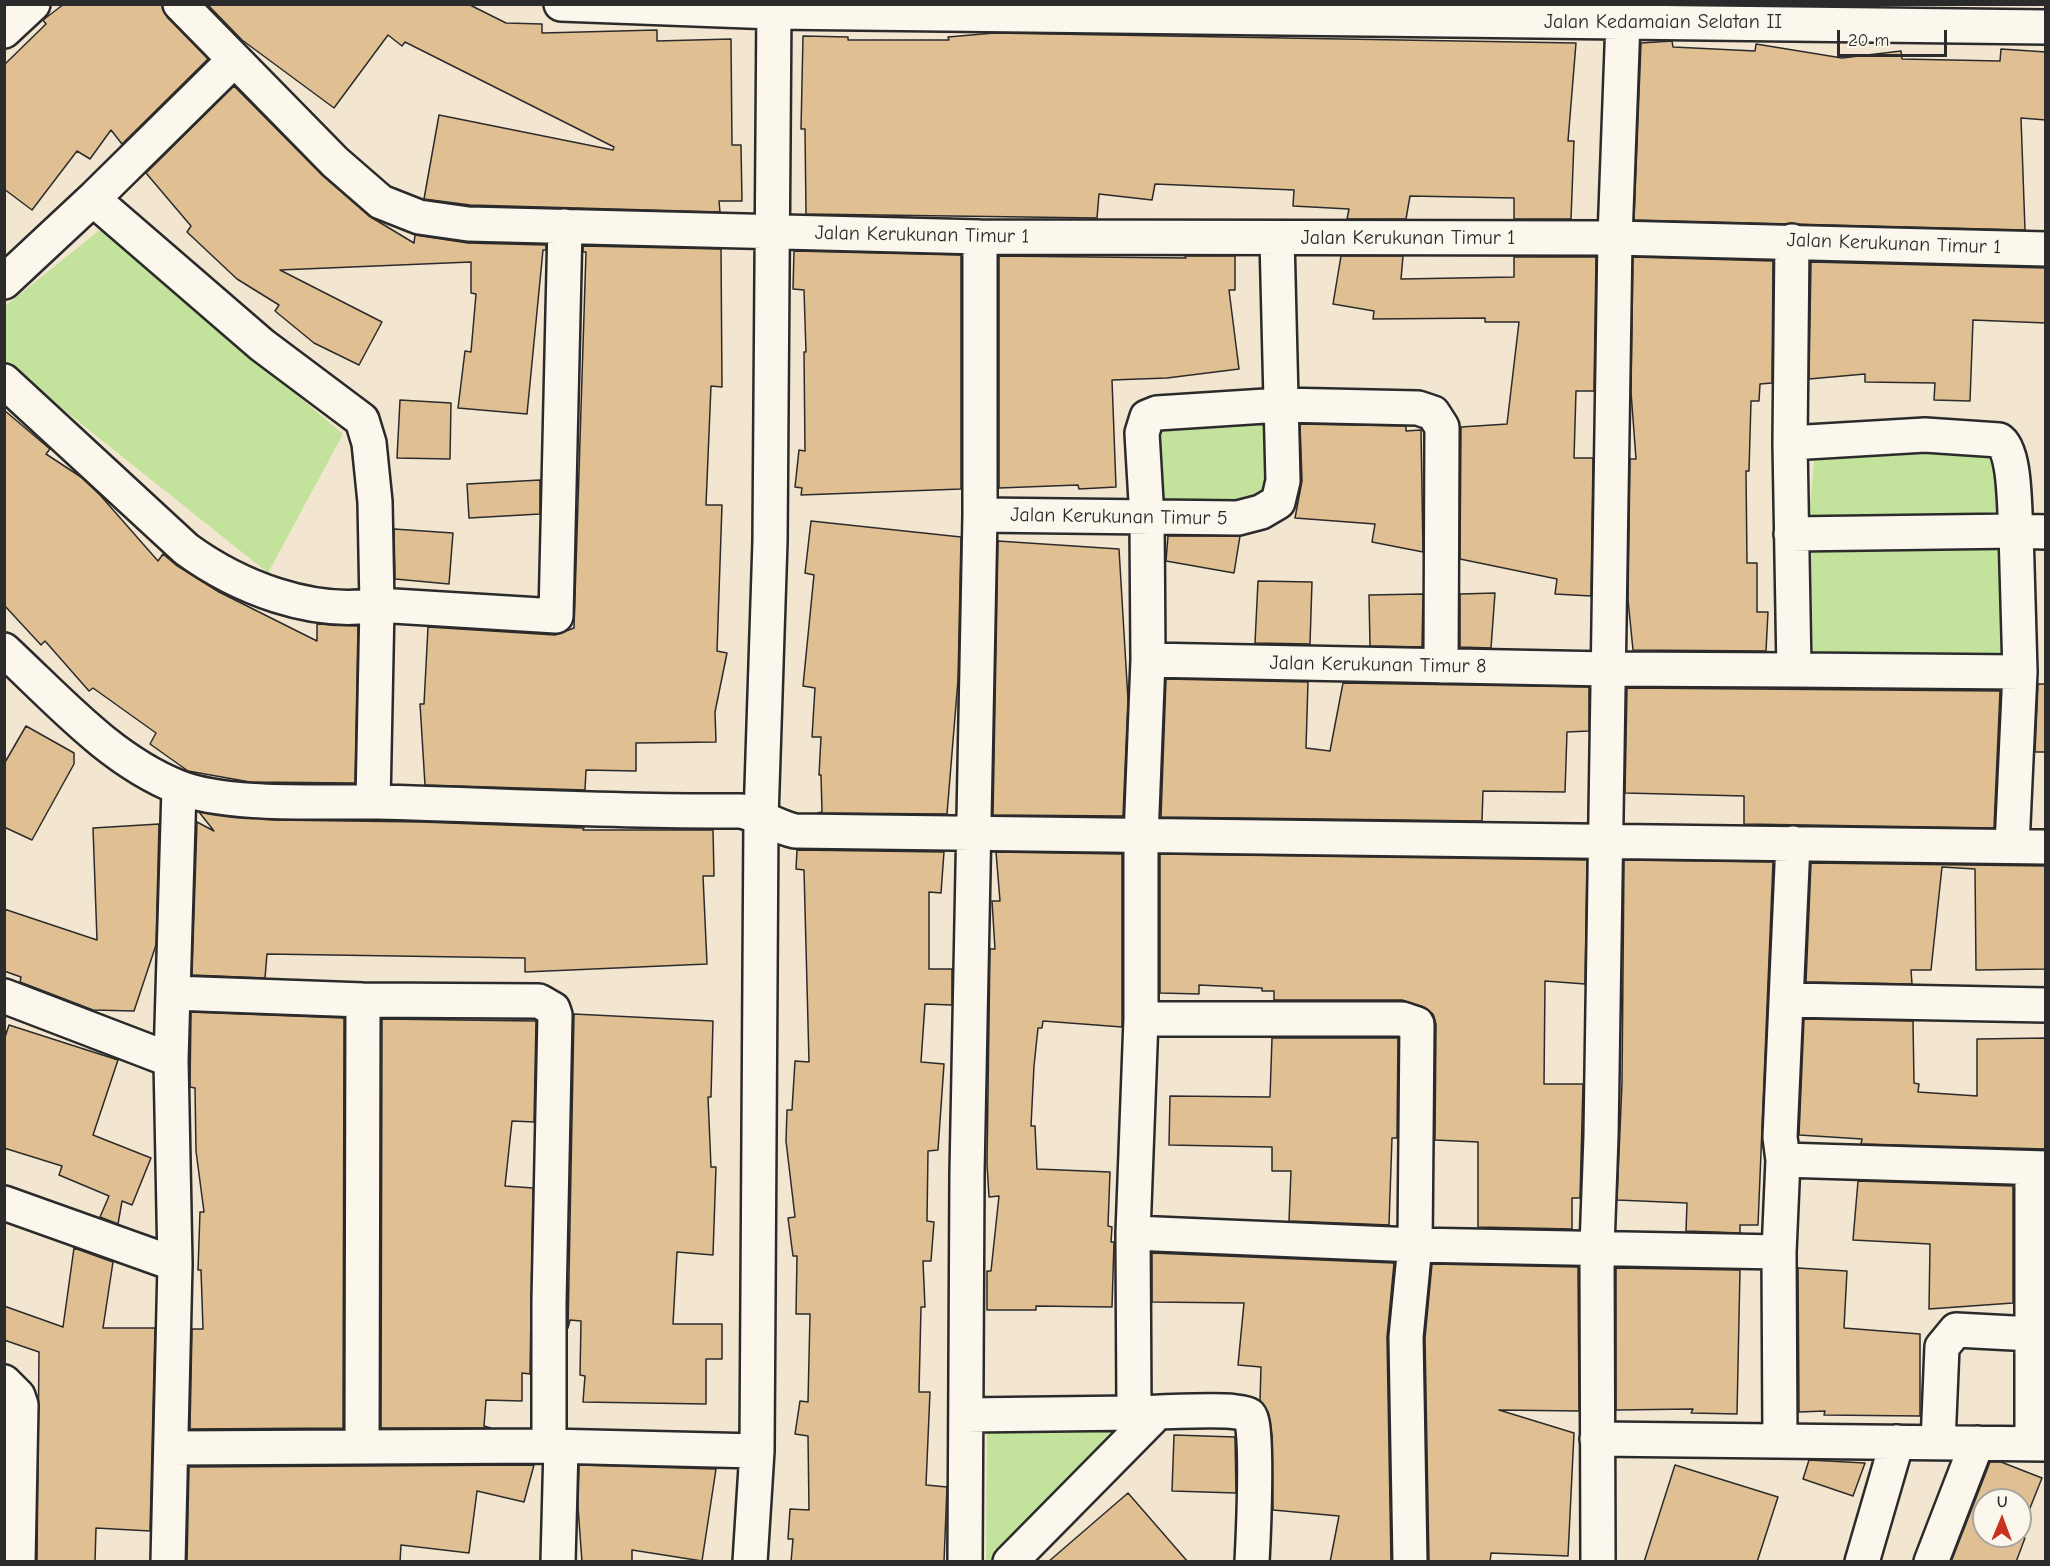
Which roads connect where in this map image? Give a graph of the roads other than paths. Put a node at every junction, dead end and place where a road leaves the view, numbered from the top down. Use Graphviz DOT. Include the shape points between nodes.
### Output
graph roads {
  1 [pos="33,4"];
  2 [pos="180,4"];
  3 [pos="561,4"];
  4 [pos="774,8"];
  5 [pos="1580,13"];
  6 [pos="1623,21"];
  7 [pos="2046,27"];
  8 [pos="4,31"];
  9 [pos="233,60"];
  10 [pos="93,200"];
  11 [pos="565,226"];
  12 [pos="771,231"];
  13 [pos="980,237"];
  14 [pos="1277,238"];
  15 [pos="1615,238"];
  16 [pos="1792,241"];
  17 [pos="2046,249"];
  18 [pos="4,282"];
  19 [pos="4,381"];
  20 [pos="1281,405"];
  21 [pos="1790,443"];
  22 [pos="980,515"];
  23 [pos="1148,519"];
  24 [pos="2031,531"];
  25 [pos="1791,534"];
  26 [pos="377,605"];
  27 [pos="4,650"];
  28 [pos="1148,660"];
  29 [pos="1441,666"];
  30 [pos="1608,669"];
  31 [pos="1794,670"];
  32 [pos="2020,672"];
  33 [pos="179,788"];
  34 [pos="373,802"];
  35 [pos="761,818"];
  36 [pos="972,833"];
  37 [pos="1141,837"];
  38 [pos="1607,841"];
  39 [pos="1793,843"];
  40 [pos="2012,846"];
  41 [pos="2046,847"];
  42 [pos="173,993"];
  43 [pos="4,996"];
  44 [pos="363,1000"];
  45 [pos="1788,1000"];
  46 [pos="2046,1005"];
  47 [pos="1141,1019"];
  48 [pos="171,1060"];
  49 [pos="1783,1160"];
  50 [pos="2039,1168"];
  51 [pos="4,1203"];
  52 [pos="1133,1233"];
  53 [pos="1415,1245"];
  54 [pos="1597,1247"];
  55 [pos="1779,1252"];
  56 [pos="175,1264"];
  57 [pos="2032,1334"];
  58 [pos="4,1383"];
  59 [pos="1146,1413"];
  60 [pos="966,1415"];
  61 [pos="1597,1438"];
  62 [pos="1780,1440"];
  63 [pos="1897,1442"];
  64 [pos="1938,1443"];
  65 [pos="1977,1443"];
  66 [pos="2039,1444"];
  67 [pos="362,1447"];
  68 [pos="555,1447"];
  69 [pos="171,1448"];
  70 [pos="757,1450"];
  71 [pos="18,1562"];
  72 [pos="168,1562"];
  73 [pos="558,1562"];
  74 [pos="750,1562"];
  75 [pos="965,1562"];
  76 [pos="1010,1562"];
  77 [pos="1252,1562"];
  78 [pos="1410,1562"];
  79 [pos="1598,1562"];
  80 [pos="1862,1562"];
  81 [pos="1931,1562"];
  1 -- 8 [label="street"];
  2 -- 9 [label="street, Jalan Kerukunan Timur 1"];
  3 -- 4 [label="street, Jalan Kedamaian Selatan II"];
  4 -- 5 [label="street, Jalan Kedamaian Selatan II"];
  4 -- 12 [label="street"];
  5 -- 6 [label="street, Jalan Kedamaian Selatan II"];
  6 -- 7 [label="street, Jalan Kedamaian Selatan II"];
  6 -- 15 [label="street"];
  9 -- 10 [label="street"];
  9 -- 11 [label="street, Jalan Kerukunan Timur 1" via="359,185 400,212 468,224"];
  10 -- 18 [label="street"];
  10 -- 26 [label="street" via="262,345 362,420 369,443 375,502"];
  11 -- 12 [label="street, Jalan Kerukunan Timur 1"];
  11 -- 26 [label="street" via="556,616"];
  12 -- 13 [label="street, Jalan Kerukunan Timur 1"];
  12 -- 35 [label="street" via="770,541"];
  13 -- 14 [label="street, Jalan Kerukunan Timur 1"];
  13 -- 22 [label="street"];
  14 -- 15 [label="street, Jalan Kerukunan Timur 1"];
  14 -- 20 [label="street, Jalan Kerukunan Timur 5"];
  15 -- 16 [label="street, Jalan Kerukunan Timur 1"];
  15 -- 30 [label="street"];
  16 -- 17 [label="street, Jalan Kerukunan Timur 1"];
  16 -- 21 [label="street"];
  19 -- 26 [label="street" via="210,567 262,591 320,605 351,609"];
  20 -- 23 [label="street, Jalan Kerukunan Timur 5" via="1283,481 1278,502 1238,518"];
  20 -- 23 [label="street" via="1157,413 1147,417 1142,433"];
  20 -- 29 [label="street" via="1418,408 1433,413 1439,421"];
  21 -- 24 [label="street" via="1925,435 1999,440 2007,447"];
  21 -- 25 [label="street"];
  22 -- 23 [label="street, Jalan Kerukunan Timur 5"];
  22 -- 36 [label="street"];
  23 -- 28 [label="street"];
  24 -- 25 [label="street"];
  24 -- 32 [label="street"];
  25 -- 31 [label="street"];
  26 -- 34 [label="street"];
  27 -- 33 [label="street" via="119,754"];
  28 -- 29 [label="street, Jalan Kerukunan Timur 8"];
  28 -- 37 [label="street"];
  29 -- 30 [label="street, Jalan Kerukunan Timur 8"];
  30 -- 31 [label="street, Jalan Kerukunan Timur 8"];
  30 -- 38 [label="street"];
  31 -- 32 [label="street, Jalan Kerukunan Timur 8"];
  32 -- 40 [label="street"];
  33 -- 34 [label="street" via="208,795 286,801"];
  33 -- 42 [label="street"];
  34 -- 35 [label="street" via="651,812 741,811"];
  35 -- 36 [label="street" via="795,831"];
  35 -- 70 [label="street"];
  36 -- 37 [label="street"];
  36 -- 60 [label="street"];
  37 -- 38 [label="street"];
  37 -- 47 [label="street"];
  38 -- 39 [label="street"];
  38 -- 54 [label="street"];
  39 -- 40 [label="street"];
  39 -- 45 [label="street"];
  40 -- 41 [label="street"];
  42 -- 44 [label="street"];
  42 -- 48 [label="street"];
  43 -- 48 [label="street"];
  44 -- 67 [label="street"];
  44 -- 68 [label="street" via="539,1001 555,1015 549,1302"];
  45 -- 46 [label="street"];
  45 -- 49 [label="street" via="1780,1137"];
  47 -- 52 [label="street"];
  47 -- 53 [label="street" via="1402,1019 1417,1024"];
  48 -- 56 [label="street"];
  49 -- 50 [label="street"];
  49 -- 55 [label="street"];
  50 -- 57 [label="street"];
  51 -- 56 [label="street"];
  52 -- 53 [label="street"];
  52 -- 59 [label="street"];
  53 -- 54 [label="street"];
  53 -- 78 [label="street" via="1406,1337"];
  54 -- 55 [label="street"];
  54 -- 61 [label="street"];
  55 -- 62 [label="street"];
  56 -- 69 [label="street"];
  57 -- 64 [label="street" via="1956,1330 1947,1338 1942,1347"];
  57 -- 66 [label="street"];
  58 -- 71 [label="street" via="18,1396 21,1405"];
  59 -- 60 [label="street"];
  59 -- 76 [label="street"];
  59 -- 77 [label="street" via="1232,1412 1252,1418"];
  60 -- 75 [label="street"];
  61 -- 62 [label="street"];
  61 -- 79 [label="street"];
  62 -- 63 [label="street"];
  63 -- 64 [label="street"];
  63 -- 80 [label="street"];
  64 -- 65 [label="street"];
  65 -- 66 [label="street"];
  65 -- 81 [label="street"];
  67 -- 68 [label="street"];
  67 -- 69 [label="street"];
  68 -- 70 [label="street"];
  68 -- 73 [label="street"];
  69 -- 72 [label="street"];
  70 -- 74 [label="street"];
}
